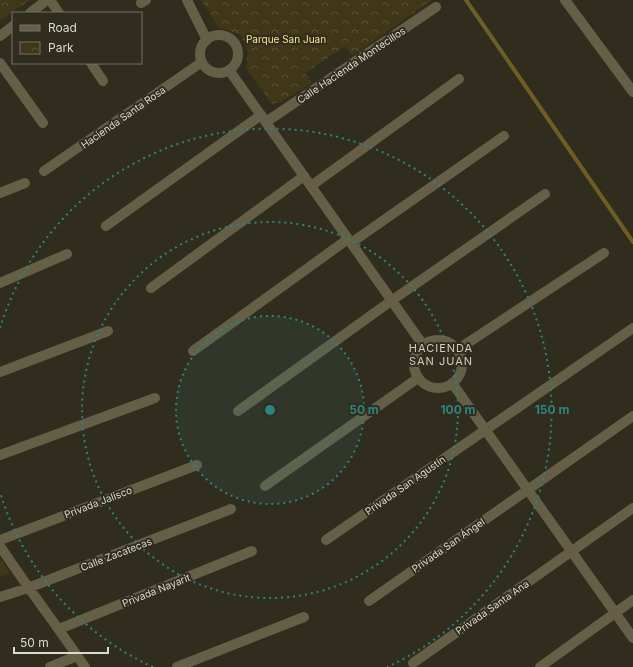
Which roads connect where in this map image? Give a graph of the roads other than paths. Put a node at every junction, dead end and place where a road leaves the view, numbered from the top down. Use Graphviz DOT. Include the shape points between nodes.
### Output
graph roads {
  1 [pos="47,0"];
  2 [pos="50,0"];
  3 [pos="188,0"];
  4 [pos="565,0"];
  5 [pos="436,7"];
  6 [pos="31,12"];
  7 [pos="57,12"];
  8 [pos="12,27"];
  9 [pos="0,36"];
  10 [pos="207,40"];
  11 [pos="202,62"];
  12 [pos="0,63"];
  13 [pos="92,64"];
  14 [pos="229,70"];
  15 [pos="459,79"];
  16 [pos="103,81"];
  17 [pos="633,92"];
  18 [pos="264,119"];
  19 [pos="43,123"];
  20 [pos="504,136"];
  21 [pos="44,171"];
  22 [pos="304,176"];
  23 [pos="24,183"];
  24 [pos="311,186"];
  25 [pos="0,193"];
  26 [pos="546,194"];
  27 [pos="106,226"];
  28 [pos="350,241"];
  29 [pos="604,253"];
  30 [pos="67,254"];
  31 [pos="0,283"];
  32 [pos="151,288"];
  33 [pos="391,301"];
  34 [pos="633,328"];
  35 [pos="108,331"];
  36 [pos="423,345"];
  37 [pos="457,350"];
  38 [pos="193,351"];
  39 [pos="0,372"];
  40 [pos="418,378"];
  41 [pos="452,383"];
  42 [pos="155,398"];
  43 [pos="238,412"];
  44 [pos="633,416"];
  45 [pos="485,430"];
  46 [pos="0,455"];
  47 [pos="197,465"];
  48 [pos="265,486"];
  49 [pos="527,490"];
  50 [pos="633,508"];
  51 [pos="230,509"];
  52 [pos="0,540"];
  53 [pos="326,540"];
  54 [pos="0,546"];
  55 [pos="252,551"];
  56 [pos="571,551"];
  57 [pos="28,588"];
  58 [pos="0,597"];
  59 [pos="633,600"];
  60 [pos="369,601"];
  61 [pos="615,612"];
  62 [pos="304,618"];
  63 [pos="59,629"];
  64 [pos="633,638"];
  65 [pos="77,656"];
  66 [pos="413,663"];
  67 [pos="50,667"];
  68 [pos="85,667"];
  69 [pos="177,667"];
  70 [pos="540,667"];
  1 -- 6 [label="street"];
  2 -- 7 [label="street"];
  3 -- 10 [label="street"];
  4 -- 17 [label="street"];
  5 -- 18 [label="street, Calle Hacienda Montecillos"];
  8 -- 9 [label="street"];
  10 -- 11 [label="street" via="200,50"];
  10 -- 14 [label="street" via="218,35 235,43 238,55 234,66"];
  11 -- 14 [label="street" via="212,72"];
  11 -- 21 [label="street, Hacienda Santa Rosa"];
  12 -- 19 [label="street"];
  13 -- 16 [label="street"];
  14 -- 18 [label="street"];
  15 -- 24 [label="street"];
  18 -- 22 [label="street"];
  18 -- 27 [label="street, Calle Hacienda Montecillos"];
  20 -- 28 [label="street"];
  22 -- 24 [label="street"];
  22 -- 32 [label="street"];
  23 -- 25 [label="street"];
  24 -- 28 [label="street"];
  26 -- 33 [label="street"];
  28 -- 33 [label="street"];
  28 -- 38 [label="street"];
  29 -- 37 [label="street"];
  30 -- 31 [label="street"];
  33 -- 36 [label="street"];
  33 -- 43 [label="street"];
  34 -- 45 [label="street, Privada San Agustín"];
  35 -- 39 [label="street"];
  36 -- 37 [label="street" via="430,341 445,341"];
  36 -- 40 [label="street" via="414,357"];
  37 -- 41 [label="street" via="462,364 457,378"];
  40 -- 41 [label="street" via="423,383 437,388"];
  40 -- 48 [label="street"];
  41 -- 45 [label="street"];
  42 -- 46 [label="street"];
  44 -- 49 [label="street, Privada San Ángel"];
  45 -- 49 [label="street"];
  45 -- 53 [label="street, Privada San Agustín"];
  47 -- 52 [label="street, Privada Jalisco"];
  49 -- 56 [label="street"];
  49 -- 60 [label="street, Privada San Ángel"];
  50 -- 56 [label="street, Privada Santa Ana"];
  51 -- 57 [label="street, Calle Zacatecas"];
  54 -- 57 [label="street"];
  55 -- 63 [label="street, Privada Nayarit"];
  56 -- 61 [label="street"];
  56 -- 66 [label="street, Privada Santa Ana"];
  57 -- 58 [label="street, Calle Zacatecas"];
  57 -- 63 [label="street"];
  59 -- 61 [label="street"];
  61 -- 64 [label="street"];
  61 -- 70 [label="street"];
  62 -- 69 [label="street"];
  63 -- 65 [label="street"];
  65 -- 67 [label="street"];
  65 -- 68 [label="street"];
}
